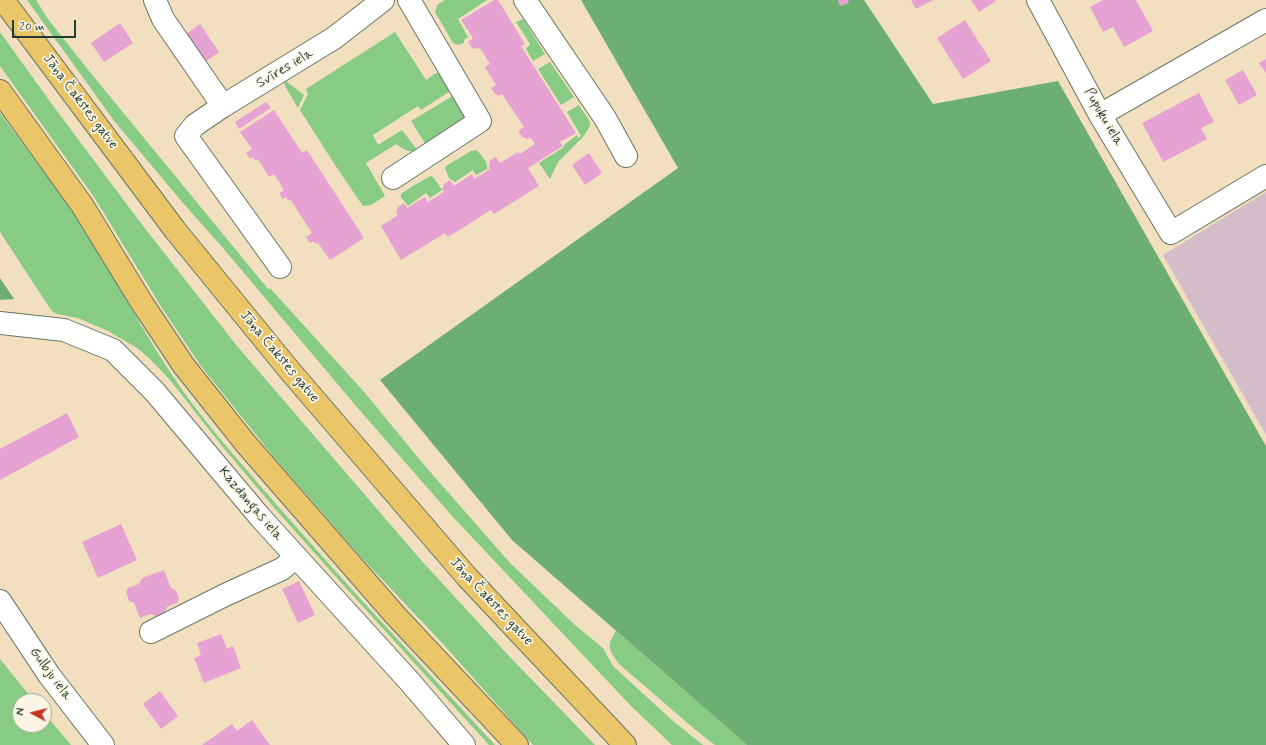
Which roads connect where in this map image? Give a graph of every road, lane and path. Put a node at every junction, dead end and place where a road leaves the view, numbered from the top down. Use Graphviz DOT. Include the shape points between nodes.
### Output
graph roads {
  1 [pos="3,0"];
  2 [pos="155,0"];
  3 [pos="383,0"];
  4 [pos="409,0"];
  5 [pos="525,0"];
  6 [pos="1038,0"];
  7 [pos="1266,20"];
  8 [pos="0,91"];
  9 [pos="223,106"];
  10 [pos="1100,114"];
  11 [pos="626,156"];
  12 [pos="1266,176"];
  13 [pos="393,178"];
  14 [pos="280,267"];
  15 [pos="0,323"];
  16 [pos="296,557"];
  17 [pos="0,601"];
  18 [pos="151,632"];
  19 [pos="579,695"];
  20 [pos="461,744"];
  21 [pos="103,745"];
  22 [pos="518,745"];
  23 [pos="625,745"];
  24 [pos="642,745"];
  1 -- 19 [label="highway, Jāņa Čakstes gatve" via="175,230 290,371 467,578"];
  2 -- 9 [label="street" via="163,19"];
  3 -- 9 [label="street, Svīres iela" via="334,38"];
  4 -- 13 [label="street" via="480,121"];
  5 -- 11 [label="street" via="605,118"];
  6 -- 10 [label="street, Pupuķu iela"];
  7 -- 10 [label="street"];
  8 -- 22 [label="highway" via="82,205 184,366 246,444 395,615"];
  9 -- 14 [label="street, Svīres iela" via="195,125 186,136"];
  10 -- 12 [label="street, Pupuķu iela" via="1171,233"];
  15 -- 16 [label="street, Kazdangas iela" via="64,330 112,350 155,392"];
  16 -- 18 [label="street" via="282,569"];
  16 -- 20 [label="street, Kazdangas iela" via="410,682"];
  17 -- 21 [label="street, Gulbju iela" via="49,675"];
  19 -- 23 [label="highway"];
  19 -- 24 [label="highway"];
}
